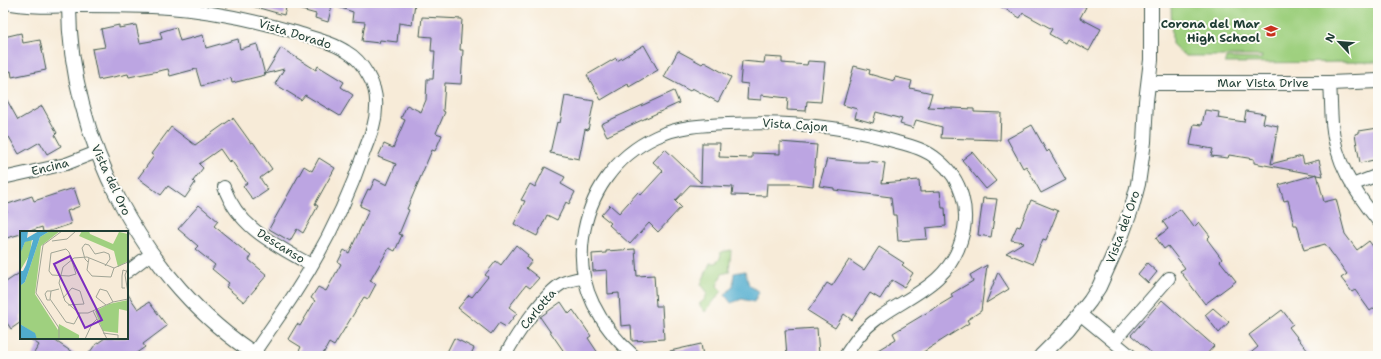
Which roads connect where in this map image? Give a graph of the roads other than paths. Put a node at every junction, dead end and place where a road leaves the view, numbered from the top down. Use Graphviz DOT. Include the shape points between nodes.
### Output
graph roads {
  1 [pos="5,3"];
  2 [pos="1150,3"];
  3 [pos="69,5"];
  4 [pos="1378,81"];
  5 [pos="1149,83"];
  6 [pos="1330,83"];
  7 [pos="97,152"];
  8 [pos="1378,175"];
  9 [pos="3,178"];
  10 [pos="1352,185"];
  11 [pos="224,187"];
  12 [pos="1378,221"];
  13 [pos="152,253"];
  14 [pos="311,266"];
  15 [pos="128,271"];
  16 [pos="584,277"];
  17 [pos="1169,278"];
  18 [pos="1080,314"];
  19 [pos="1114,341"];
  20 [pos="254,355"];
  21 [pos="505,356"];
  22 [pos="634,356"];
  23 [pos="845,356"];
  24 [pos="1041,356"];
  25 [pos="1131,356"];
  1 -- 3 [label="street, Vista Dorado" via="40,7"];
  2 -- 5 [label="street, Vista del Oro"];
  3 -- 7 [label="street, Vista del Oro" via="75,70"];
  3 -- 14 [label="street, Vista Dorado" via="171,8 242,19 334,45 359,62 371,79 375,93 375,121 346,198"];
  4 -- 6 [label="street, Mar Vista Drive"];
  5 -- 6 [label="street, Mar Vista Drive"];
  5 -- 18 [label="street, Vista del Oro" via="1144,142 1132,207 1102,282"];
  6 -- 10 [label="street" via="1335,147 1339,161"];
  7 -- 9 [label="street, Encina" via="66,164"];
  7 -- 13 [label="street, Vista del Oro" via="122,206"];
  8 -- 10 [label="street"];
  10 -- 12 [label="street"];
  11 -- 14 [label="street, Descanso" via="234,208 259,235"];
  13 -- 15 [label="street"];
  13 -- 20 [label="street, Vista del Oro" via="198,308"];
  14 -- 20 [label="street, Vista Dorado"];
  16 -- 21 [label="street, Carlotta" via="563,283 551,291 521,329"];
  16 -- 22 [label="street, Vista Cajon" via="589,296 598,314 609,331"];
  16 -- 23 [label="street, Vista Cajon" via="584,225 599,188 623,158 656,136 694,126 786,122 858,131 920,149 947,167 962,192 965,222 962,240 944,273 930,286 865,329"];
  17 -- 19 [label="street"];
  18 -- 19 [label="street"];
  18 -- 24 [label="street, Vista del Oro"];
  19 -- 25 [label="street"];
}
